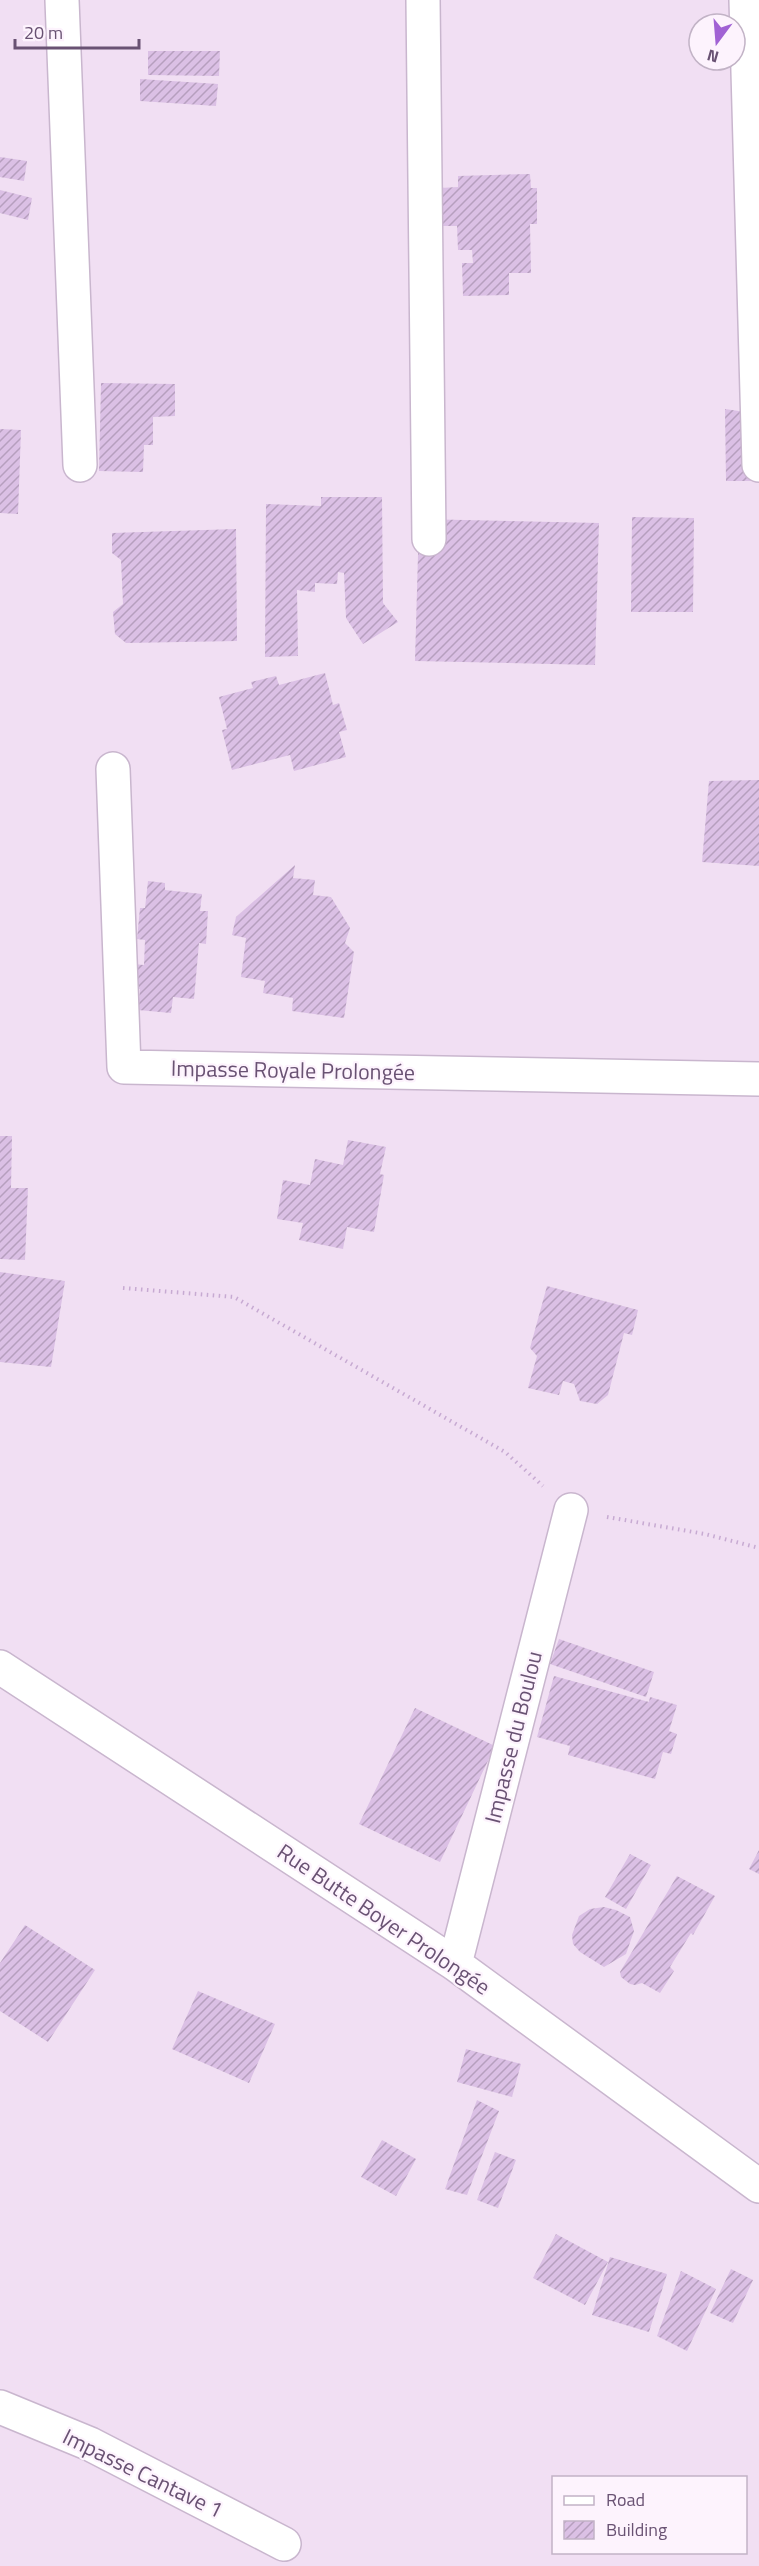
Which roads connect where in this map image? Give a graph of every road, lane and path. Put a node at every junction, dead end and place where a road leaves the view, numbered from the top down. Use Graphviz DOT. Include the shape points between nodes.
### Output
graph roads {
  1 [pos="62,0"];
  2 [pos="423,0"];
  3 [pos="746,0"];
  4 [pos="80,465"];
  5 [pos="759,465"];
  6 [pos="429,539"];
  7 [pos="113,769"];
  8 [pos="759,1079"];
  9 [pos="123,1288"];
  10 [pos="571,1510"];
  11 [pos="759,1548"];
  12 [pos="0,1667"];
  13 [pos="455,1964"];
  14 [pos="759,2186"];
  15 [pos="0,2407"];
  16 [pos="284,2544"];
  1 -- 4 [label="street"];
  2 -- 6 [label="street"];
  3 -- 5 [label="street"];
  7 -- 8 [label="street, Impasse Royale Prolongée" via="124,1067"];
  9 -- 10 [label="path" via="234,1297 505,1452"];
  10 -- 11 [label="path" via="705,1534"];
  10 -- 13 [label="street, Impasse du Boulou"];
  12 -- 13 [label="street, Rue Butte Boyer Prolongée"];
  13 -- 14 [label="street, Rue Butte Boyer Prolongée"];
  15 -- 16 [label="street, Impasse Cantave 1" via="90,2444"];
}
